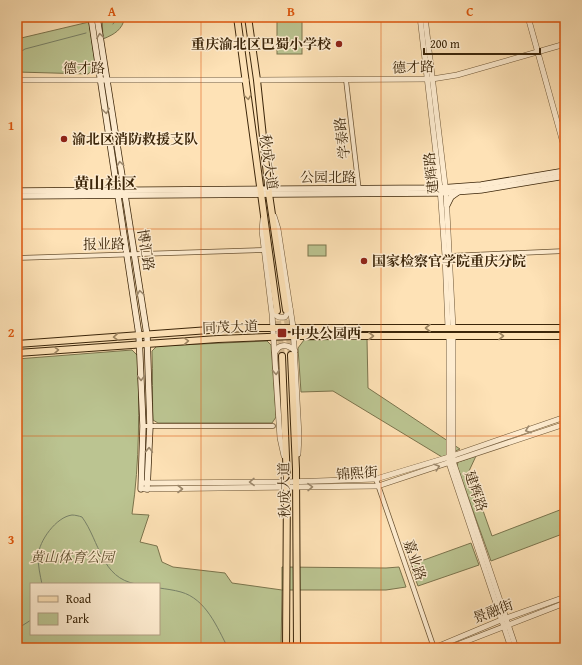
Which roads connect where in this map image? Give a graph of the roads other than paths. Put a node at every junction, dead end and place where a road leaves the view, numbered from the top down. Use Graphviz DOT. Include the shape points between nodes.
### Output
graph roads {
  1 [pos="91,17"];
  2 [pos="98,17"];
  3 [pos="237,17"];
  4 [pos="248,17"];
  5 [pos="420,17"];
  6 [pos="425,17"];
  7 [pos="528,17"];
  8 [pos="565,44"];
  9 [pos="538,52"];
  10 [pos="430,79"];
  11 [pos="17,80"];
  12 [pos="104,80"];
  13 [pos="246,80"];
  14 [pos="257,80"];
  15 [pos="346,80"];
  16 [pos="565,150"];
  17 [pos="565,171"];
  18 [pos="565,176"];
  19 [pos="443,190"];
  20 [pos="17,191"];
  21 [pos="359,191"];
  22 [pos="261,192"];
  23 [pos="269,192"];
  24 [pos="459,192"];
  25 [pos="118,193"];
  26 [pos="125,193"];
  27 [pos="17,196"];
  28 [pos="447,205"];
  29 [pos="263,208"];
  30 [pos="264,250"];
  31 [pos="565,251"];
  32 [pos="127,255"];
  33 [pos="134,255"];
  34 [pos="448,256"];
  35 [pos="17,258"];
  36 [pos="288,309"];
  37 [pos="275,311"];
  38 [pos="293,327"];
  39 [pos="273,328"];
  40 [pos="451,328"];
  41 [pos="565,328"];
  42 [pos="139,335"];
  43 [pos="147,335"];
  44 [pos="294,336"];
  45 [pos="451,336"];
  46 [pos="565,336"];
  47 [pos="274,337"];
  48 [pos="148,343"];
  49 [pos="17,344"];
  50 [pos="140,344"];
  51 [pos="275,352"];
  52 [pos="293,353"];
  53 [pos="17,354"];
  54 [pos="282,356"];
  55 [pos="565,417"];
  56 [pos="279,420"];
  57 [pos="565,424"];
  58 [pos="143,426"];
  59 [pos="150,426"];
  60 [pos="273,426"];
  61 [pos="451,459"];
  62 [pos="287,470"];
  63 [pos="376,479"];
  64 [pos="287,485"];
  65 [pos="296,485"];
  66 [pos="141,486"];
  67 [pos="147,486"];
  68 [pos="378,486"];
  69 [pos="565,597"];
  70 [pos="565,603"];
  71 [pos="504,619"];
  72 [pos="506,625"];
  73 [pos="93,647"];
  74 [pos="81,648"];
  75 [pos="286,648"];
  76 [pos="297,648"];
  77 [pos="429,648"];
  78 [pos="434,648"];
  79 [pos="449,648"];
  80 [pos="511,648"];
  81 [pos="516,648"];
  1 -- 12 [label="main road, 博汇路"];
  12 -- 2 [label="main road, 博汇路, one-way"];
  3 -- 13 [label="main road, 秋成大道"];
  4 -- 14 [label="main road, 秋成大道"];
  5 -- 10 [label="street, 建辉路"];
  6 -- 10 [label="street, 建辉路"];
  7 -- 9 [label="street"];
  8 -- 9 [label="street, 德才路"];
  9 -- 10 [label="street, 德才路" via="457,75"];
  9 -- 16 [label="street"];
  10 -- 15 [label="street, 德才路"];
  10 -- 19 [label="street, 建辉路"];
  11 -- 12 [label="street, 德才路"];
  12 -- 13 [label="street, 德才路"];
  12 -- 25 [label="main road, 博汇路, one-way"];
  26 -- 12 [label="main road, 博汇路, one-way"];
  13 -- 22 [label="main road, 秋成大道, one-way"];
  14 -- 15 [label="street, 德才路"];
  14 -- 23 [label="main road, 秋成大道"];
  15 -- 21 [label="street, 学泰路"];
  17 -- 19 [label="main road, 公园北路"];
  18 -- 24 [label="main road, 公园北路"];
  19 -- 21 [label="main road, 公园北路"];
  19 -- 24 [label="main road, 公园北路"];
  19 -- 28 [label="street, 建辉路"];
  19 -- 34 [label="street, 建辉路"];
  20 -- 25 [label="main road, 公园北路"];
  21 -- 23 [label="main road, 公园北路"];
  22 -- 23 [label="main road, 公园北路"];
  22 -- 26 [label="main road, 公园北路"];
  22 -- 29 [label="main road, 秋成大道"];
  23 -- 36 [label="main road, 秋成大道"];
  24 -- 28 [label="main road" via="451,197"];
  25 -- 26 [label="main road, 公园北路"];
  25 -- 27 [label="main road, 公园北路"];
  25 -- 32 [label="main road, 博汇路"];
  26 -- 33 [label="main road, 博汇路"];
  28 -- 34 [label="street, 建辉路"];
  29 -- 30 [label="street"];
  29 -- 37 [label="main road, 秋成大道"];
  30 -- 33 [label="street, 报业路"];
  30 -- 37 [label="street"];
  31 -- 34 [label="street"];
  32 -- 33 [label="street, 报业路"];
  32 -- 35 [label="street, 报业路"];
  32 -- 42 [label="main road, 博汇路"];
  43 -- 33 [label="main road, 博汇路, one-way"];
  34 -- 40 [label="street, 建辉路"];
  36 -- 37 [label="street" via="285,317 280,318 275,316"];
  36 -- 38 [label="street"];
  37 -- 39 [label="street"];
  38 -- 39 [label="main road, 同茂大道"];
  40 -- 38 [label="main road, 同茂大道, one-way"];
  38 -- 44 [label="street"];
  39 -- 43 [label="main road, 同茂大道"];
  39 -- 47 [label="street"];
  40 -- 41 [label="main road, 同茂大道"];
  42 -- 43 [label="main road, 同茂大道"];
  42 -- 49 [label="main road, 同茂大道, one-way"];
  42 -- 50 [label="main road, 博汇路"];
  43 -- 48 [label="main road, 博汇路"];
  44 -- 45 [label="main road, 同茂大道, one-way"];
  44 -- 47 [label="main road, 同茂大道"];
  44 -- 52 [label="street"];
  45 -- 46 [label="main road, 同茂大道, one-way"];
  45 -- 61 [label="street, 建辉路"];
  48 -- 47 [label="main road, 同茂大道, one-way"];
  47 -- 51 [label="street"];
  48 -- 50 [label="main road, 同茂大道"];
  48 -- 59 [label="main road, 博汇路"];
  53 -- 50 [label="main road, 同茂大道, one-way"];
  50 -- 58 [label="main road, 博汇路, one-way"];
  51 -- 52 [label="street" via="279,347 286,346"];
  51 -- 56 [label="street, one-way"];
  52 -- 65 [label="main road, 秋成大道"];
  54 -- 62 [label="main road, 秋成大道"];
  55 -- 61 [label="street, 锦熙街, one-way"];
  56 -- 60 [label="street"];
  56 -- 62 [label="street"];
  57 -- 61 [label="street, 锦熙街"];
  58 -- 59 [label="street"];
  58 -- 66 [label="main road, 博汇路"];
  59 -- 60 [label="street"];
  67 -- 59 [label="main road, 博汇路, one-way"];
  61 -- 63 [label="street, 锦熙街"];
  68 -- 61 [label="street, 锦熙街, one-way"];
  61 -- 71 [label="street, 建辉路"];
  62 -- 64 [label="main road, 秋成大道"];
  63 -- 65 [label="street, 锦熙街"];
  63 -- 68 [label="street, 嘉业路"];
  64 -- 65 [label="street, 锦熙街"];
  64 -- 67 [label="street, 锦熙街"];
  64 -- 75 [label="main road, 秋成大道"];
  65 -- 68 [label="street, 锦熙街, one-way"];
  65 -- 76 [label="main road, 秋成大道"];
  66 -- 67 [label="street, 锦熙街"];
  68 -- 78 [label="street, 嘉业路"];
  69 -- 71 [label="street, 景融街"];
  70 -- 72 [label="street, 景融街"];
  71 -- 72 [label="street, 建辉路"];
  71 -- 78 [label="street, 景融街"];
  72 -- 79 [label="street, 景融街"];
  72 -- 80 [label="street, 建辉路"];
  72 -- 81 [label="street, 建辉路"];
  73 -- 74 [label="street"];
  77 -- 78 [label="street, 景融街"];
}
